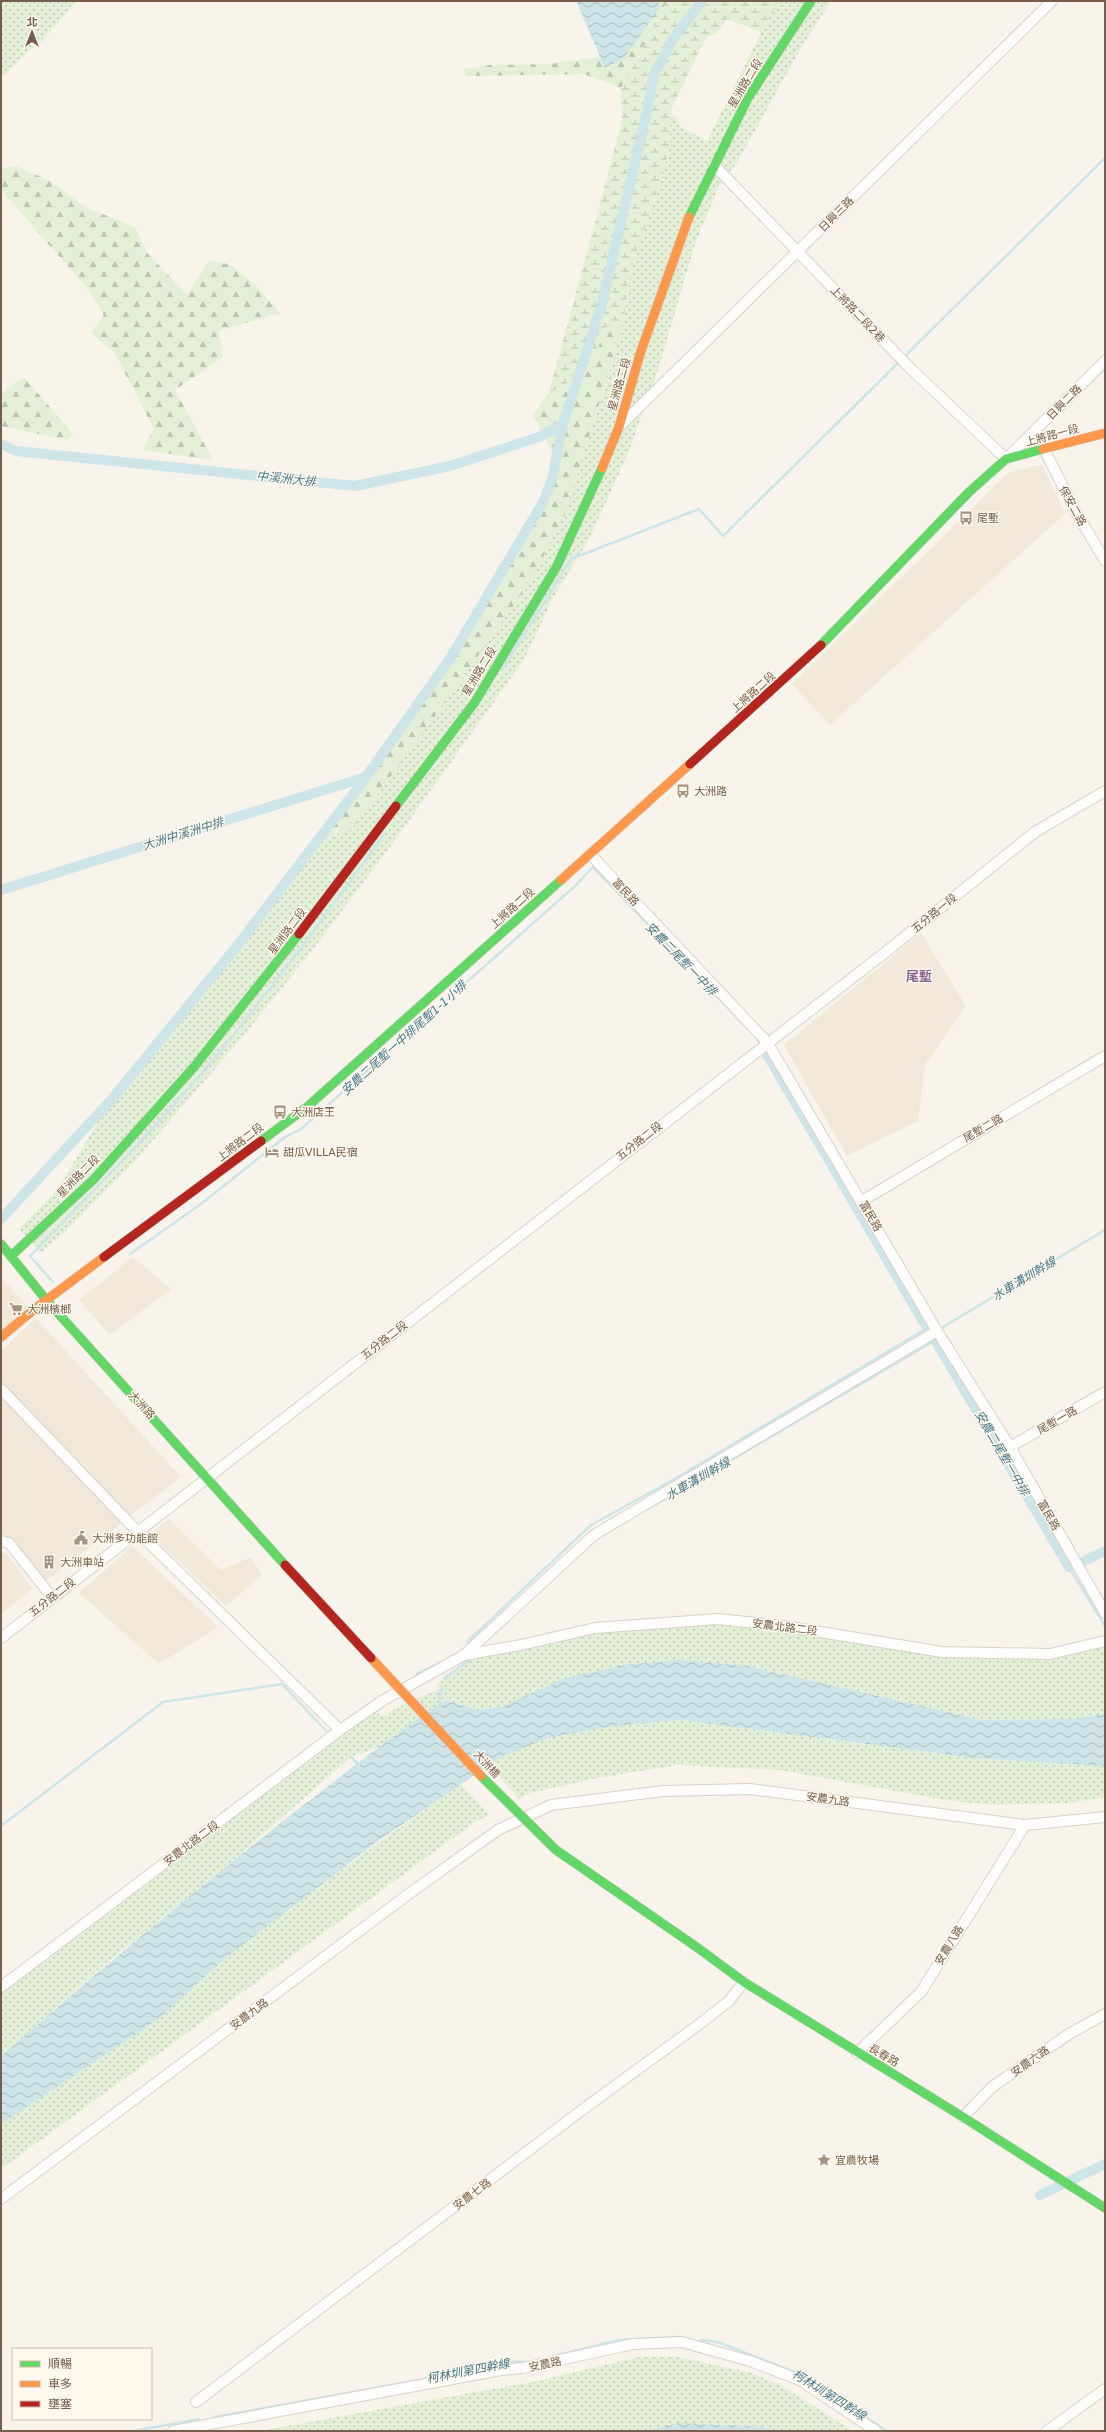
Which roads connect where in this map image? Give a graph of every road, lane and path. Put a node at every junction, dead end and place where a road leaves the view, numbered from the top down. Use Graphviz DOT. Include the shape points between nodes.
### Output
graph roads {
  1 [pos="811,1"];
  2 [pos="1052,1"];
  3 [pos="714,165"];
  4 [pos="797,252"];
  5 [pos="1105,361"];
  6 [pos="619,427"];
  7 [pos="1105,433"];
  8 [pos="1044,449"];
  9 [pos="1006,459"];
  10 [pos="1105,561"];
  11 [pos="1105,791"];
  12 [pos="590,854"];
  13 [pos="767,1042"];
  14 [pos="1105,1056"];
  15 [pos="862,1201"];
  16 [pos="1,1244"];
  17 [pos="11,1256"];
  18 [pos="48,1301"];
  19 [pos="938,1331"];
  20 [pos="1,1337"];
  21 [pos="1,1389"];
  22 [pos="1105,1392"];
  23 [pos="1010,1447"];
  24 [pos="207,1478"];
  25 [pos="138,1531"];
  26 [pos="1,1541"];
  27 [pos="285,1565"];
  28 [pos="52,1597"];
  29 [pos="1105,1613"];
  30 [pos="1,1638"];
  31 [pos="1105,1641"];
  32 [pos="464,1655"];
  33 [pos="340,1730"];
  34 [pos="1105,1817"];
  35 [pos="1025,1825"];
  36 [pos="698,1948"];
  37 [pos="744,1982"];
  38 [pos="1,1987"];
  39 [pos="1105,2014"];
  40 [pos="857,2053"];
  41 [pos="963,2117"];
  42 [pos="1,2199"];
  43 [pos="1105,2208"];
  44 [pos="1105,2389"];
  45 [pos="196,2402"];
  46 [pos="173,2431"];
  47 [pos="876,2431"];
  48 [pos="1047,2431"];
  1 -- 3 [label="street, 星洲路二段" via="748,98"];
  2 -- 4 [label="street, 日興三路"];
  3 -- 4 [label="street, 上將路二段2巷"];
  3 -- 6 [label="street, 星洲路二段" via="683,228 641,351"];
  4 -- 6 [label="street, 日興三路"];
  4 -- 9 [label="street, 上將路二段2巷" via="909,367"];
  5 -- 9 [label="street, 日興二路"];
  6 -- 17 [label="street, 星洲路二段" via="590,497 557,566 475,702 280,960 194,1067 94,1179"];
  7 -- 8 [label="street, 上將路一段"];
  8 -- 9 [label="street, 上將路一段"];
  8 -- 10 [label="street, 保安二路" via="1076,512"];
  9 -- 12 [label="street, 上將路二段" via="969,492 803,663"];
  11 -- 13 [label="street, 五分路一段" via="1035,832 887,951"];
  12 -- 13 [label="street, 富民路"];
  12 -- 18 [label="street, 上將路二段" via="307,1107"];
  13 -- 15 [label="street, 富民路"];
  13 -- 24 [label="street, 五分路二段"];
  14 -- 15 [label="street, 尾塹二路"];
  15 -- 19 [label="street, 富民路"];
  16 -- 17 [label="street, 大洲路"];
  17 -- 18 [label="street, 大洲路"];
  18 -- 20 [label="street, 上將路二段"];
  18 -- 24 [label="street, 大洲路"];
  19 -- 23 [label="street, 富民路"];
  19 -- 32 [label="street" via="594,1535"];
  21 -- 25 [label="street"];
  22 -- 23 [label="street, 尾塹一路"];
  23 -- 29 [label="street, 富民路"];
  24 -- 25 [label="street, 五分路二段"];
  24 -- 27 [label="street, 大洲路"];
  25 -- 28 [label="street, 五分路二段"];
  25 -- 33 [label="street"];
  26 -- 28 [label="street" via="9,1543"];
  27 -- 36 [label="street, 大洲橋, bridge" via="499,1796 556,1850"];
  28 -- 30 [label="street, 五分路二段"];
  31 -- 32 [label="street, 安農北路二段" via="1050,1654 942,1652 784,1626 718,1619 595,1628"];
  32 -- 33 [label="street, 安農北路二段" via="382,1701"];
  33 -- 38 [label="street, 安農北路二段"];
  34 -- 35 [label="street, 安農九路"];
  35 -- 40 [label="street, 安農八路" via="921,1992"];
  35 -- 42 [label="street, 安農九路" via="750,1789 663,1790 551,1805 498,1830 410,1892"];
  36 -- 37 [label="street, 長春路"];
  37 -- 40 [label="street, 長春路"];
  37 -- 45 [label="street, 安農七路" via="729,2001 702,2022"];
  39 -- 41 [label="street, 安農六路" via="1069,2034 992,2087"];
  40 -- 41 [label="street, 長春路"];
  41 -- 43 [label="street, 長春路"];
  44 -- 48 [label="street"];
  46 -- 47 [label="street, 安農路" via="523,2368 633,2344 682,2342 750,2361 800,2380"];
}
